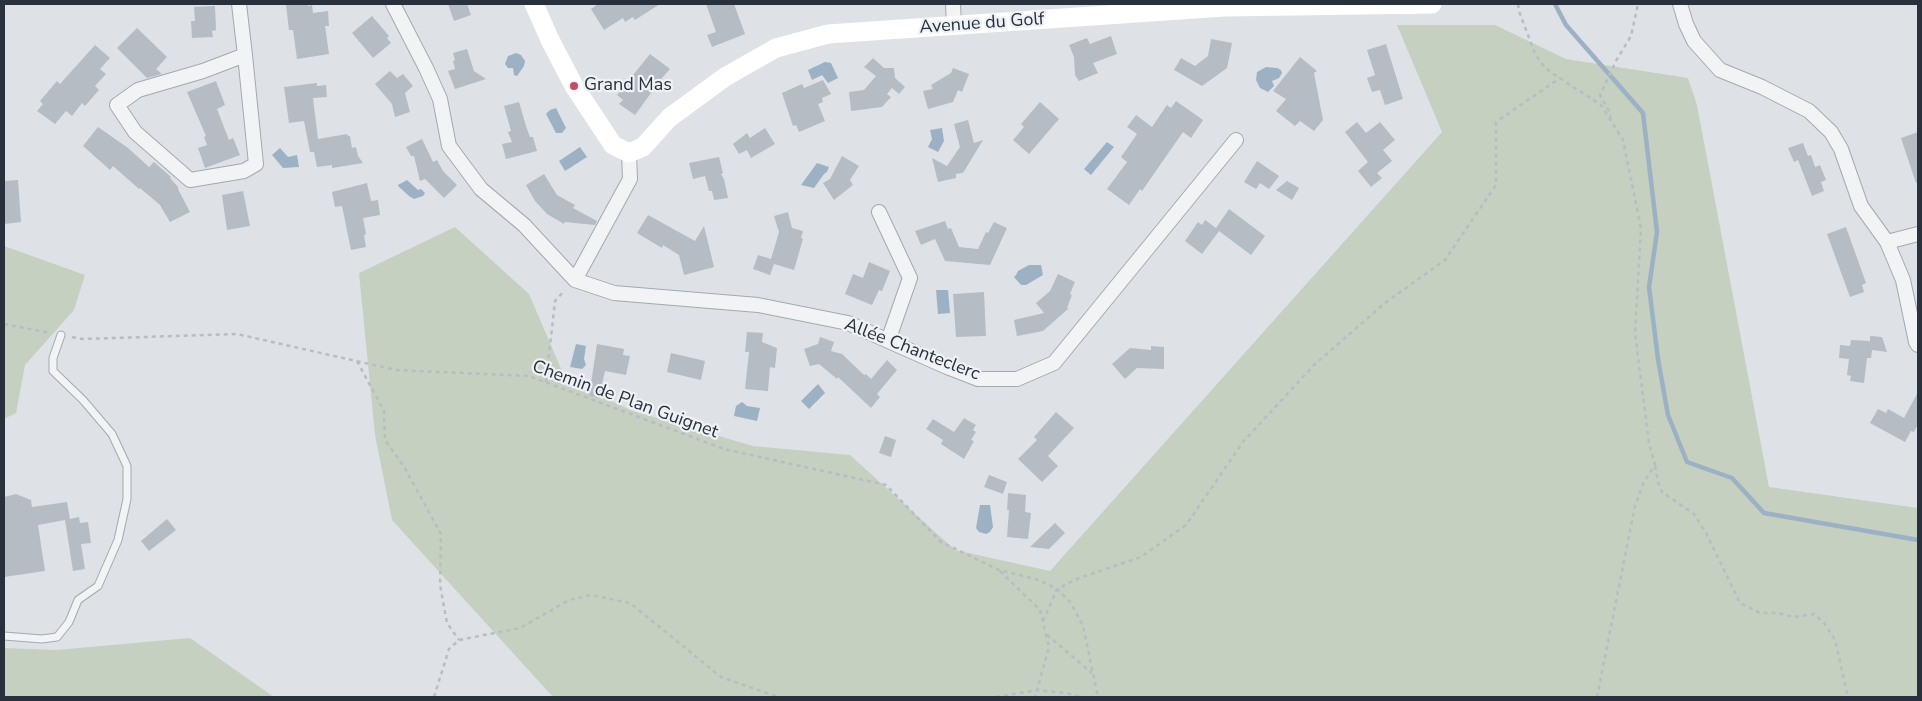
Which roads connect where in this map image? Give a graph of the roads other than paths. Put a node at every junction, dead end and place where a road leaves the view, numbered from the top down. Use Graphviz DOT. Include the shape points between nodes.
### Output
graph roads {
  1 [pos="239,4"];
  2 [pos="393,4"];
  3 [pos="534,4"];
  4 [pos="953,4"];
  5 [pos="1432,4"];
  6 [pos="1680,4"];
  7 [pos="954,25"];
  8 [pos="245,55"];
  9 [pos="1236,140"];
  10 [pos="629,153"];
  11 [pos="879,212"];
  12 [pos="1918,234"];
  13 [pos="1887,242"];
  14 [pos="574,280"];
  15 [pos="61,335"];
  16 [pos="888,341"];
  17 [pos="1918,345"];
  18 [pos="4,636"];
  1 -- 8 [label="street"];
  2 -- 14 [label="street" via="440,99 449,146 481,189 524,225"];
  3 -- 10 [label="street" via="574,86 613,145"];
  4 -- 7 [label="street"];
  5 -- 7 [label="street, Avenue du Golf" via="1224,7"];
  6 -- 13 [label="street" via="1694,41 1720,70 1762,87 1808,112 1831,132 1841,149 1861,206"];
  7 -- 10 [label="street, Avenue du Golf" via="828,34 776,48 725,77 669,118 643,147"];
  8 -- 8 [label="street" via="256,164 244,171 190,180 135,132 117,105 138,90"];
  9 -- 16 [label="street, Allée Chanteclerc" via="1054,362 1017,379 978,379"];
  10 -- 14 [label="street" via="630,179"];
  11 -- 16 [label="street" via="910,278"];
  12 -- 13 [label="street"];
  13 -- 17 [label="street" via="1903,280"];
  14 -- 16 [label="street, Allée Chanteclerc" via="614,293 758,305 848,323"];
  15 -- 18 [label="lane" via="53,358 53,371 112,434 128,466 127,499 118,540 98,586 78,600 69,622 57,637"];
}
